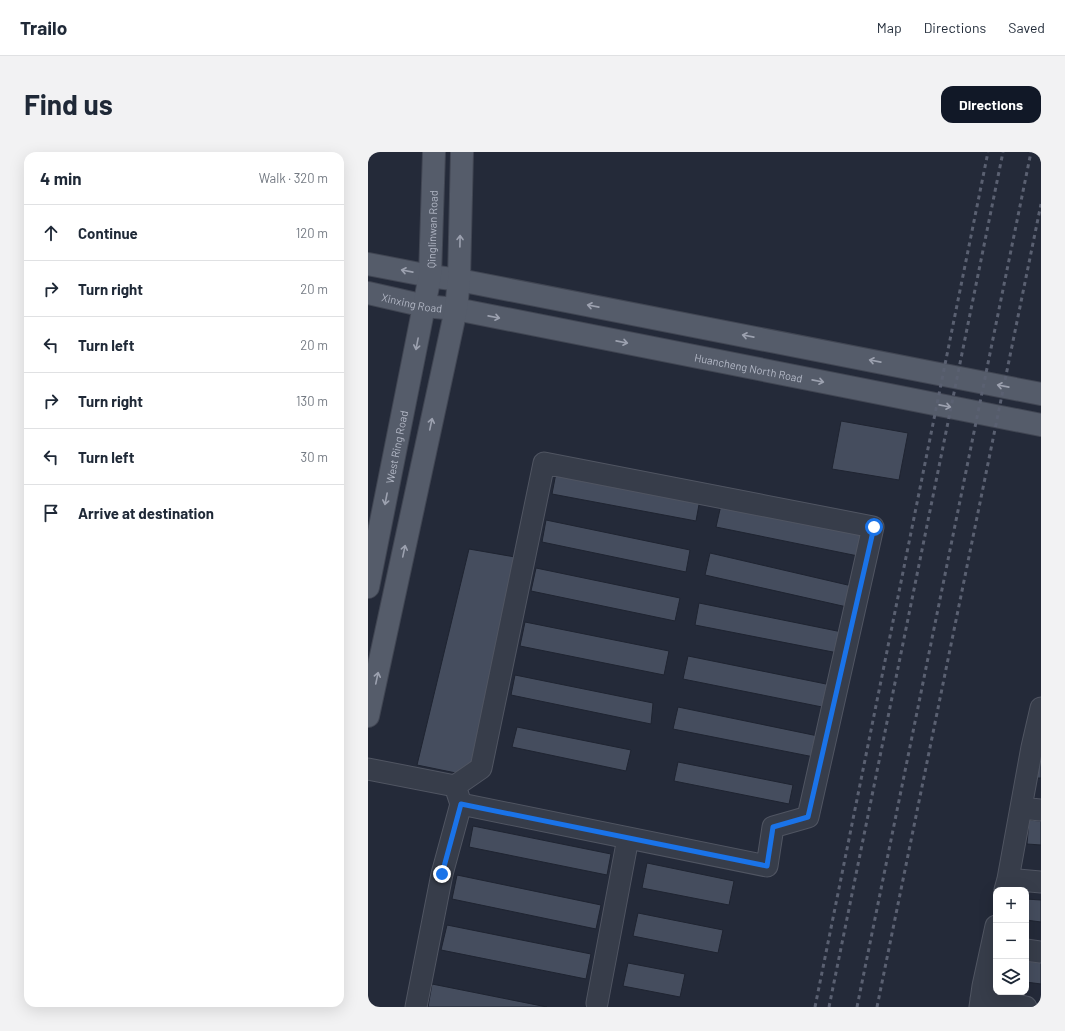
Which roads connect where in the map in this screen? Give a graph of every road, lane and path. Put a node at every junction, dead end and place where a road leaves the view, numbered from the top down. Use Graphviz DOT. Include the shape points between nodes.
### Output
graph roads {
  1 [pos="434,152"];
  2 [pos="462,152"];
  3 [pos="368,264"];
  4 [pos="430,276"];
  5 [pos="459,280"];
  6 [pos="368,293"];
  7 [pos="425,306"];
  8 [pos="456,310"];
  9 [pos="1041,394"];
  10 [pos="1041,425"];
  11 [pos="368,587"];
  12 [pos="1041,708"];
  13 [pos="368,716"];
  14 [pos="1037,747"];
  15 [pos="368,769"];
  16 [pos="458,795"];
  17 [pos="1031,809"];
  18 [pos="628,838"];
  19 [pos="1041,882"];
  20 [pos="1007,884"];
  21 [pos="993,947"];
  22 [pos="1029,950"];
  23 [pos="1041,952"];
  24 [pos="981,1003"];
  25 [pos="599,1006"];
  26 [pos="416,1007"];
  27 [pos="1026,1007"];
  1 -- 4 [label="main road, Qinglinwan Road"];
  5 -- 2 [label="main road, one-way"];
  4 -- 3 [label="main road, one-way"];
  4 -- 5 [label="main road"];
  4 -- 7 [label="main road, Qinglinwan Road"];
  5 -- 8 [label="main road"];
  9 -- 5 [label="main road, one-way"];
  6 -- 7 [label="main road, Xinxing Road"];
  7 -- 8 [label="main road, Xinxing Road"];
  7 -- 11 [label="main road, West Ring Road, one-way"];
  8 -- 10 [label="main road, Huancheng North Road, one-way"];
  13 -- 8 [label="main road, one-way"];
  12 -- 14 [label="lane"];
  14 -- 17 [label="lane"];
  15 -- 16 [label="lane"];
  16 -- 18 [label="lane"];
  16 -- 18 [label="lane" via="480,768 544,463 874,527 808,817 773,827 767,866"];
  16 -- 26 [label="lane"];
  17 -- 20 [label="lane"];
  18 -- 25 [label="lane"];
  19 -- 20 [label="lane"];
  21 -- 24 [label="lane"];
  22 -- 23 [label="lane"];
  24 -- 27 [label="lane"];
}
